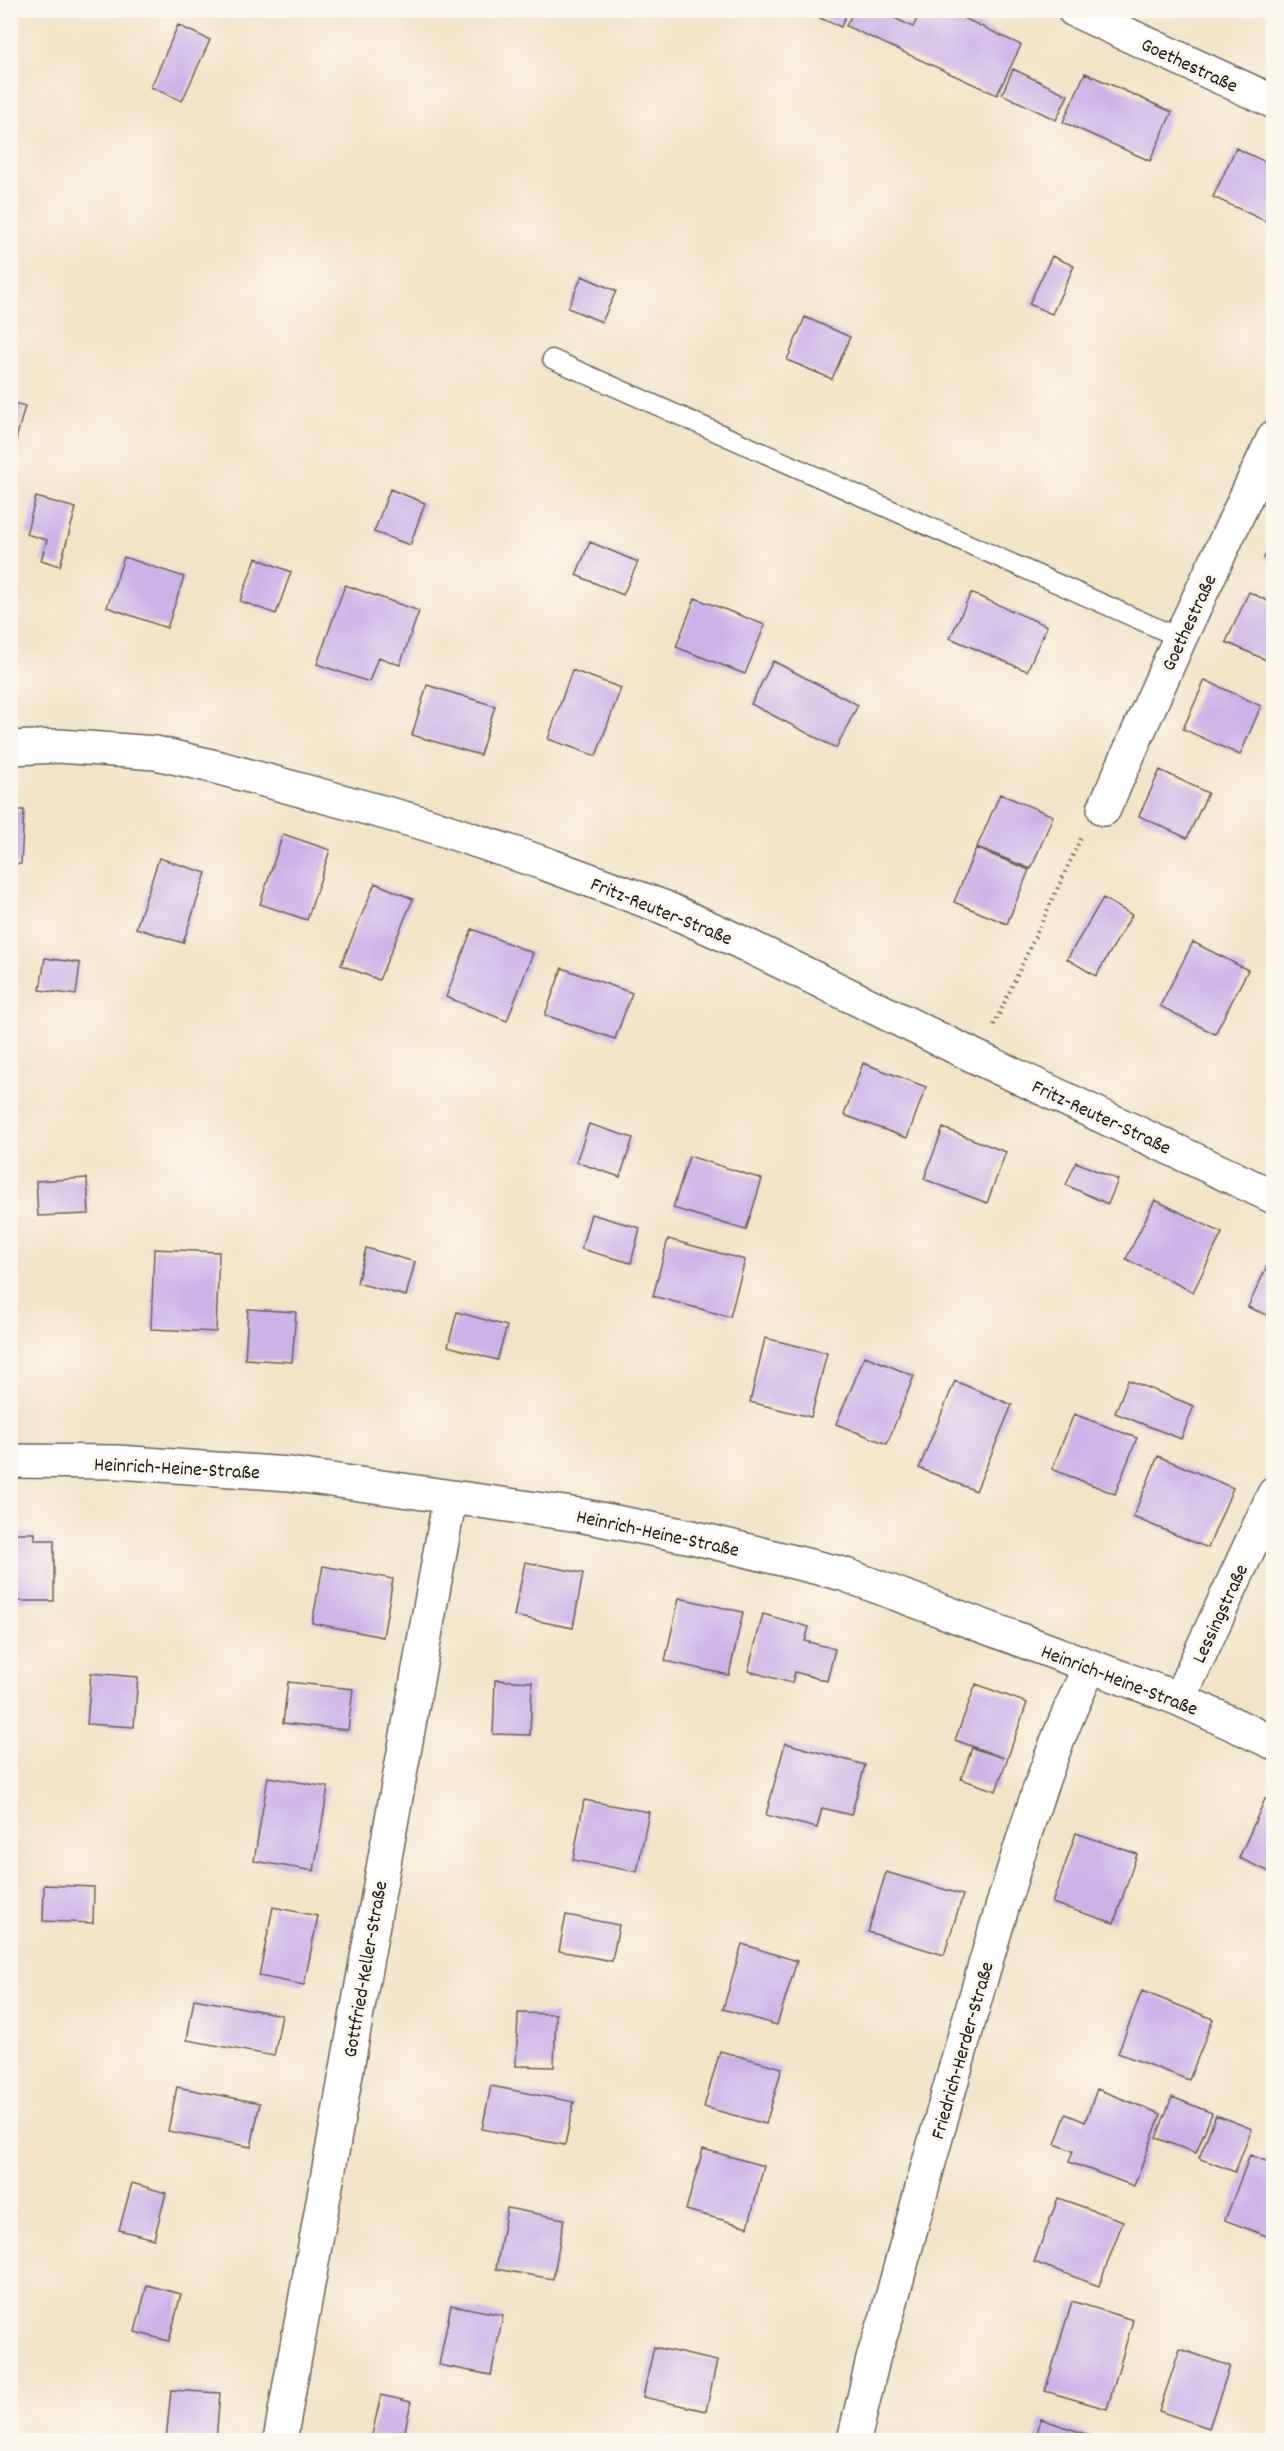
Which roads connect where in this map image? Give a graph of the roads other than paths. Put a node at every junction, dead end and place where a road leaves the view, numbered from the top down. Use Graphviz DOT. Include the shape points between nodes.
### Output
graph roads {
  1 [pos="1074,10"];
  2 [pos="1274,102"];
  3 [pos="552,359"];
  4 [pos="1274,437"];
  5 [pos="1180,638"];
  6 [pos="10,748"];
  7 [pos="1104,809"];
  8 [pos="1274,1197"];
  9 [pos="10,1461"];
  10 [pos="1274,1494"];
  11 [pos="450,1497"];
  12 [pos="1090,1667"];
  13 [pos="1179,1699"];
  14 [pos="1274,1743"];
  15 [pos="280,2440"];
  16 [pos="854,2440"];
  1 -- 2 [label="street, Goethestraße"];
  3 -- 5 [label="lane"];
  4 -- 5 [label="street, Goethestraße"];
  5 -- 7 [label="street, Goethestraße"];
  6 -- 8 [label="street, Fritz-Reuter-Straße" via="59,746 156,753 216,767 426,824 663,907"];
  9 -- 11 [label="street, Heinrich-Heine-Straße" via="118,1462 290,1474"];
  10 -- 13 [label="street, Lessingstraße"];
  11 -- 12 [label="street, Heinrich-Heine-Straße" via="579,1515 843,1574"];
  11 -- 15 [label="street, Gottfried-Keller-Straße"];
  12 -- 13 [label="street, Heinrich-Heine-Straße"];
  12 -- 16 [label="street, Friedrich-Herder-Straße" via="1053,1749 1005,1898 874,2355"];
  13 -- 14 [label="street, Heinrich-Heine-Straße"];
}
